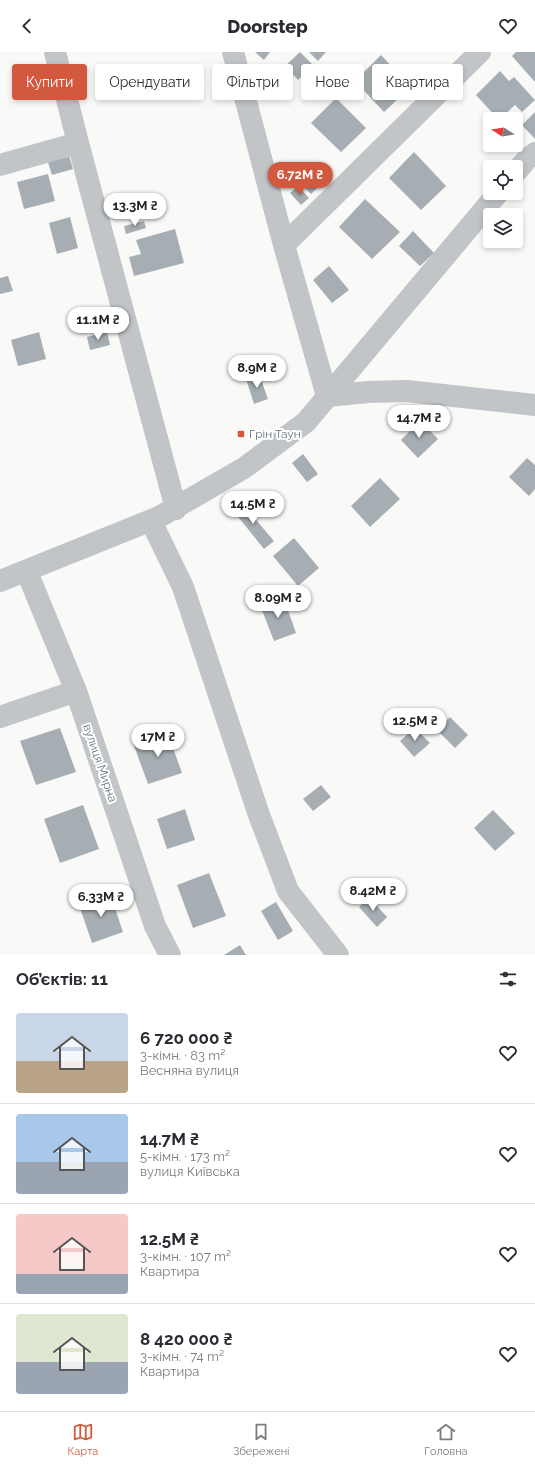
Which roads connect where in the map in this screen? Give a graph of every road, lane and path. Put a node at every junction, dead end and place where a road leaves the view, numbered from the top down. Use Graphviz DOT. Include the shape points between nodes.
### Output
graph roads {
  1 [pos="55,52"];
  2 [pos="233,52"];
  3 [pos="480,52"];
  4 [pos="78,144"];
  5 [pos="535,153"];
  6 [pos="523,164"];
  7 [pos="0,165"];
  8 [pos="492,200"];
  9 [pos="284,246"];
  10 [pos="327,396"];
  11 [pos="535,405"];
  12 [pos="176,509"];
  13 [pos="151,520"];
  14 [pos="27,572"];
  15 [pos="0,581"];
  16 [pos="76,691"];
  17 [pos="0,717"];
  18 [pos="170,955"];
  19 [pos="338,955"];
  1 -- 4 [label="street"];
  2 -- 9 [label="street"];
  3 -- 9 [label="street"];
  4 -- 7 [label="street"];
  4 -- 12 [label="street"];
  5 -- 6 [label="street"];
  8 -- 10 [label="street"];
  9 -- 10 [label="street"];
  10 -- 11 [label="street" via="407,391"];
  10 -- 12 [label="street" via="306,422 244,468"];
  12 -- 13 [label="street"];
  13 -- 14 [label="street"];
  13 -- 19 [label="street" via="184,587 259,815 288,891"];
  14 -- 15 [label="street"];
  14 -- 16 [label="street, вулиця Мирна"];
  16 -- 17 [label="street"];
  16 -- 18 [label="street, вулиця Мирна" via="156,926"];
}
